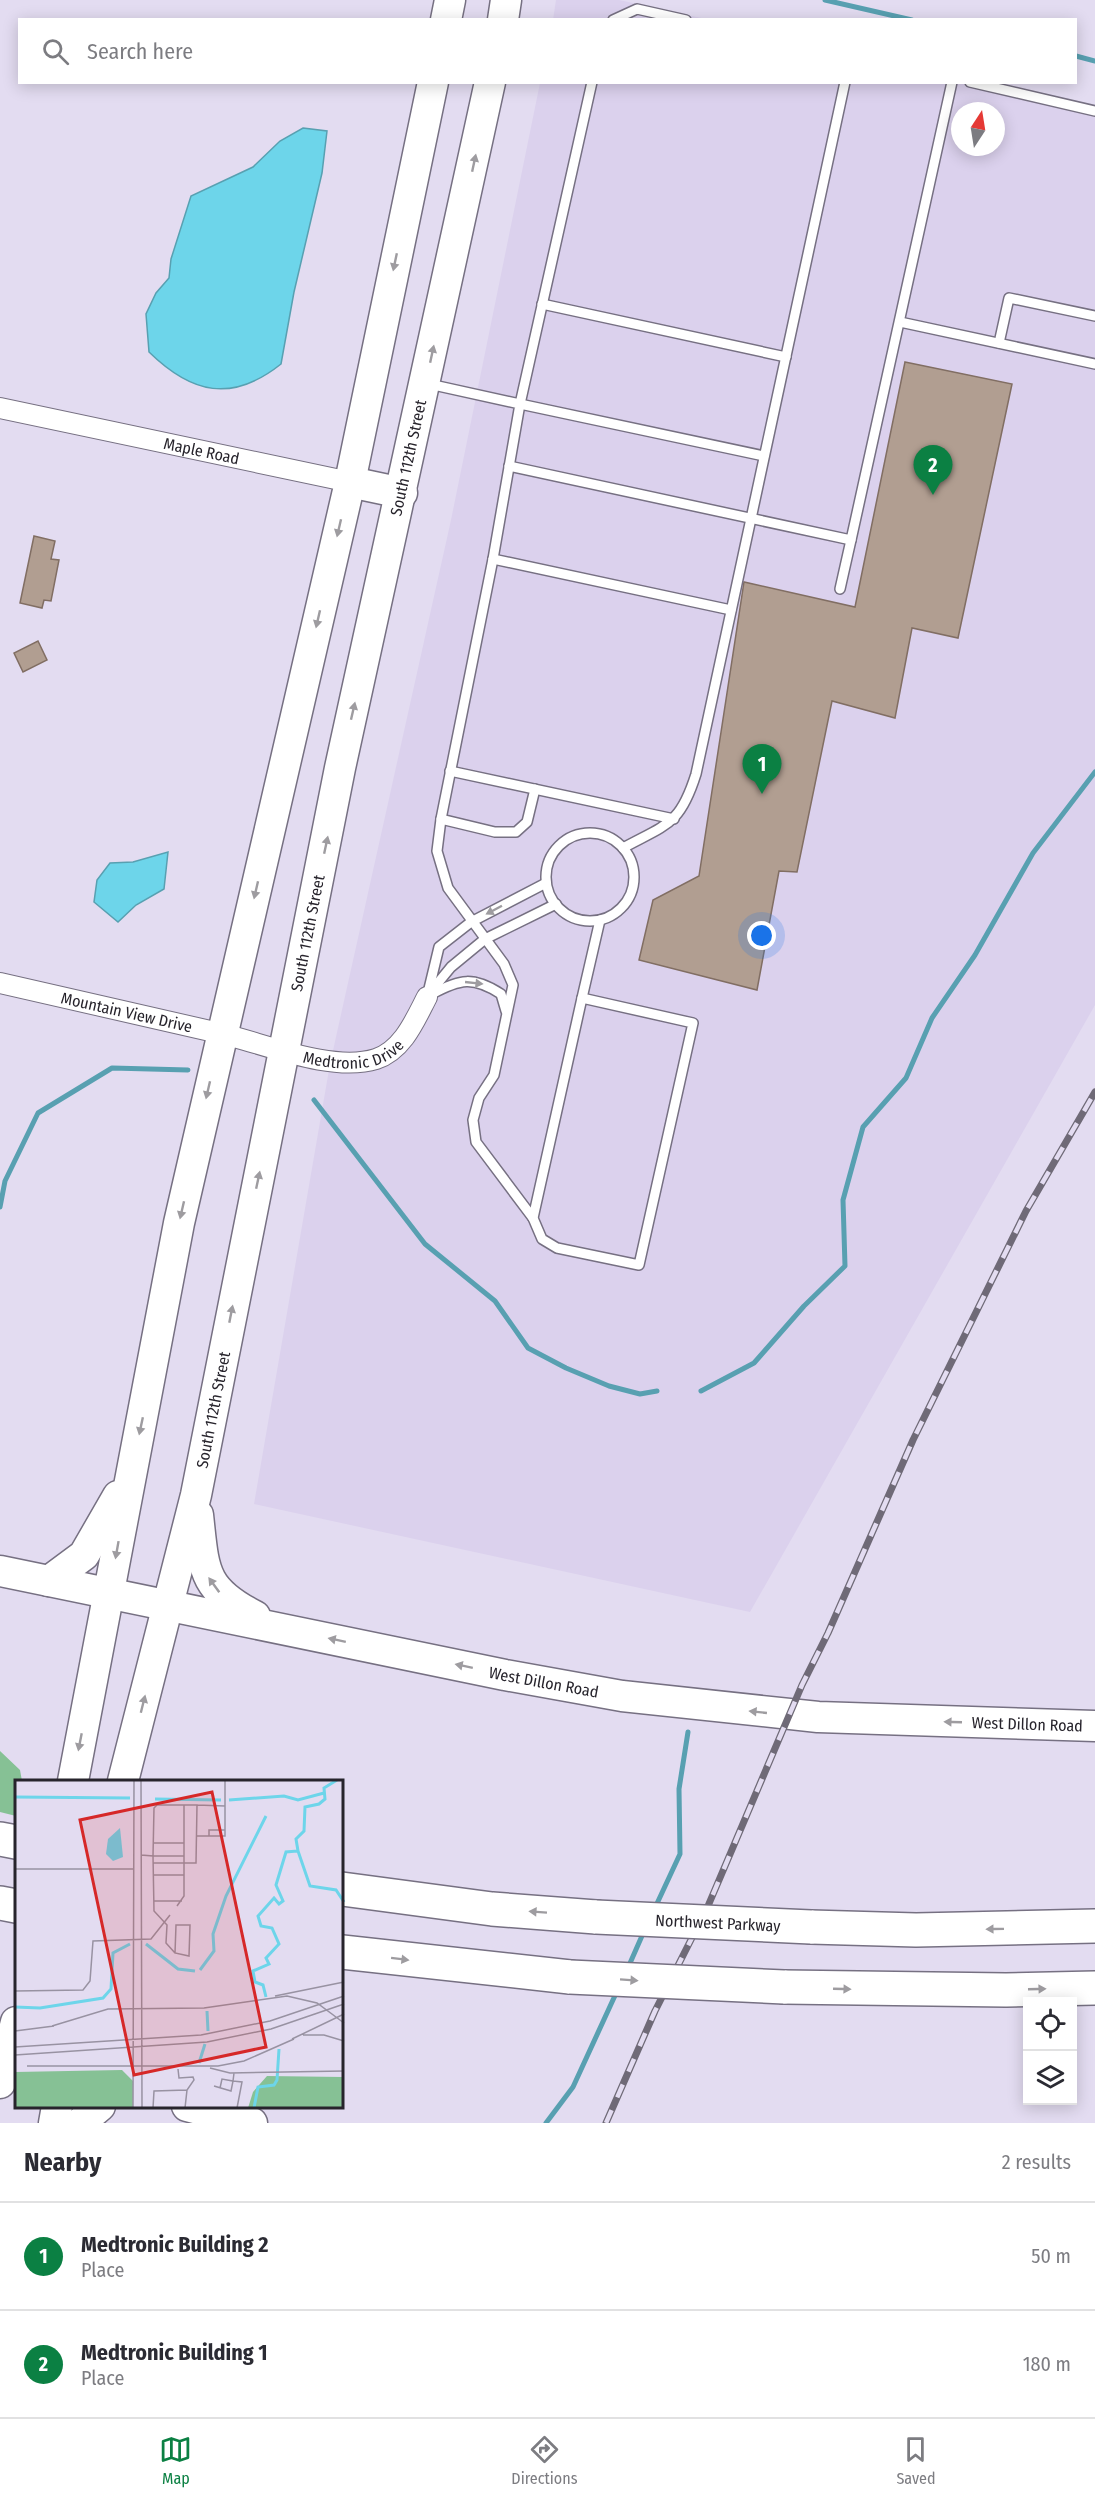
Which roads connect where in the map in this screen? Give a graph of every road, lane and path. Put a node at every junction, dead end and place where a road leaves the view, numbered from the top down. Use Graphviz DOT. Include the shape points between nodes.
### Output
graph roads {
  1 [pos="450,0"];
  2 [pos="506,0"];
  3 [pos="446,18"];
  4 [pos="503,18"];
  5 [pos="617,18"];
  6 [pos="677,18"];
  7 [pos="433,84"];
  8 [pos="490,84"];
  9 [pos="592,84"];
  10 [pos="845,84"];
  11 [pos="952,84"];
  12 [pos="979,84"];
  13 [pos="1095,111"];
  14 [pos="542,304"];
  15 [pos="1095,316"];
  16 [pos="900,322"];
  17 [pos="999,343"];
  18 [pos="786,357"];
  19 [pos="1095,364"];
  20 [pos="426,383"];
  21 [pos="520,404"];
  22 [pos="0,408"];
  23 [pos="764,456"];
  24 [pos="509,466"];
  25 [pos="350,482"];
  26 [pos="402,493"];
  27 [pos="751,518"];
  28 [pos="852,540"];
  29 [pos="493,559"];
  30 [pos="840,589"];
  31 [pos="731,610"];
  32 [pos="450,771"];
  33 [pos="535,789"];
  34 [pos="441,819"];
  35 [pos="674,819"];
  36 [pos="623,848"];
  37 [pos="546,883"];
  38 [pos="556,904"];
  39 [pos="600,920"];
  40 [pos="471,922"];
  41 [pos="485,939"];
  42 [pos="0,983"];
  43 [pos="427,997"];
  44 [pos="582,998"];
  45 [pos="506,1014"];
  46 [pos="221,1033"];
  47 [pos="253,1042"];
  48 [pos="284,1052"];
  49 [pos="533,1218"];
  50 [pos="131,1472"];
  51 [pos="196,1495"];
  52 [pos="0,1570"];
  53 [pos="49,1581"];
  54 [pos="110,1592"];
  55 [pos="168,1604"];
  56 [pos="279,1628"];
  57 [pos="1095,1726"];
  58 [pos="73,1780"];
  59 [pos="123,1780"];
  60 [pos="0,1839"];
  61 [pos="15,1842"];
  62 [pos="344,1889"];
  63 [pos="0,1903"];
  64 [pos="15,1906"];
  65 [pos="1095,1926"];
  66 [pos="344,1952"];
  67 [pos="1095,1988"];
  68 [pos="15,2026"];
  69 [pos="6,2064"];
  70 [pos="57,2108"];
  71 [pos="98,2108"];
  72 [pos="195,2108"];
  73 [pos="54,2123"];
  74 [pos="80,2123"];
  75 [pos="252,2123"];
  1 -- 3 [label="main road"];
  2 -- 4 [label="main road"];
  5 -- 6 [label="lane" via="637,9"];
  7 -- 25 [label="main road, one-way"];
  20 -- 8 [label="main road, South 112th Street, one-way"];
  9 -- 14 [label="lane"];
  10 -- 18 [label="lane"];
  11 -- 16 [label="lane"];
  12 -- 13 [label="lane"];
  14 -- 18 [label="lane"];
  14 -- 21 [label="lane"];
  15 -- 17 [label="lane" via="1009,298"];
  16 -- 17 [label="lane"];
  16 -- 28 [label="lane"];
  17 -- 19 [label="lane"];
  18 -- 23 [label="lane"];
  20 -- 21 [label="lane"];
  20 -- 26 [label="main road, South 112th Street"];
  21 -- 23 [label="lane"];
  21 -- 24 [label="lane"];
  22 -- 25 [label="street, Maple Road"];
  23 -- 27 [label="lane"];
  24 -- 27 [label="lane"];
  24 -- 29 [label="lane"];
  25 -- 26 [label="main road, Maple Road"];
  25 -- 46 [label="main road, one-way"];
  48 -- 26 [label="main road, South 112th Street, one-way" via="340,768"];
  27 -- 28 [label="lane"];
  27 -- 31 [label="lane"];
  28 -- 30 [label="lane"];
  29 -- 31 [label="lane"];
  29 -- 32 [label="lane"];
  31 -- 35 [label="lane" via="696,774 687,804"];
  32 -- 33 [label="lane"];
  32 -- 34 [label="lane"];
  33 -- 34 [label="lane" via="527,822 516,832 495,832"];
  33 -- 35 [label="lane"];
  34 -- 40 [label="lane" via="437,851 448,888"];
  35 -- 36 [label="lane"];
  36 -- 37 [label="lane" via="602,835 573,836 552,855"];
  36 -- 39 [label="lane" via="632,864 631,893 613,915"];
  37 -- 38 [label="lane"];
  37 -- 40 [label="lane, one-way"];
  38 -- 39 [label="lane" via="571,917"];
  38 -- 41 [label="lane"];
  39 -- 44 [label="lane"];
  40 -- 41 [label="lane"];
  40 -- 43 [label="lane" via="439,947"];
  41 -- 43 [label="lane" via="451,967"];
  41 -- 45 [label="lane" via="504,964 513,985"];
  42 -- 46 [label="street, Mountain View Drive"];
  43 -- 45 [label="lane, one-way" via="456,981 484,983 501,994"];
  43 -- 48 [label="street, Medtronic Drive" via="405,1036 382,1057 344,1062"];
  44 -- 49 [label="lane"];
  44 -- 49 [label="lane" via="693,1023 639,1265 557,1248 542,1239"];
  45 -- 49 [label="lane" via="494,1075 479,1098 473,1120 476,1142"];
  46 -- 47 [label="street, Mountain View Drive"];
  46 -- 50 [label="main road, one-way" via="179,1222"];
  47 -- 48 [label="street, Medtronic Drive"];
  51 -- 48 [label="main road, South 112th Street, one-way"];
  50 -- 53 [label="main road" via="84,1555"];
  50 -- 54 [label="main road, one-way"];
  51 -- 55 [label="main road, South 112th Street"];
  56 -- 51 [label="main road, one-way" via="240,1608 213,1586 204,1571"];
  52 -- 53 [label="main road, West Dillon Road"];
  53 -- 54 [label="main road, West Dillon Road"];
  54 -- 55 [label="main road, West Dillon Road"];
  54 -- 58 [label="main road, one-way"];
  55 -- 56 [label="main road, West Dillon Road"];
  59 -- 55 [label="main road, South 112th Street, one-way"];
  57 -- 56 [label="main road, West Dillon Road, one-way" via="818,1717 700,1706 505,1675"];
  60 -- 61 [label="highway"];
  65 -- 62 [label="highway, Northwest Parkway, one-way, bridge" via="916,1930 596,1917 492,1909"];
  63 -- 64 [label="highway"];
  66 -- 67 [label="highway, one-way, bridge" via="570,1977 783,1987"];
  68 -- 69 [label="main road"];
  70 -- 73 [label="main road"];
  71 -- 74 [label="main road"];
  72 -- 75 [label="main road"];
}
